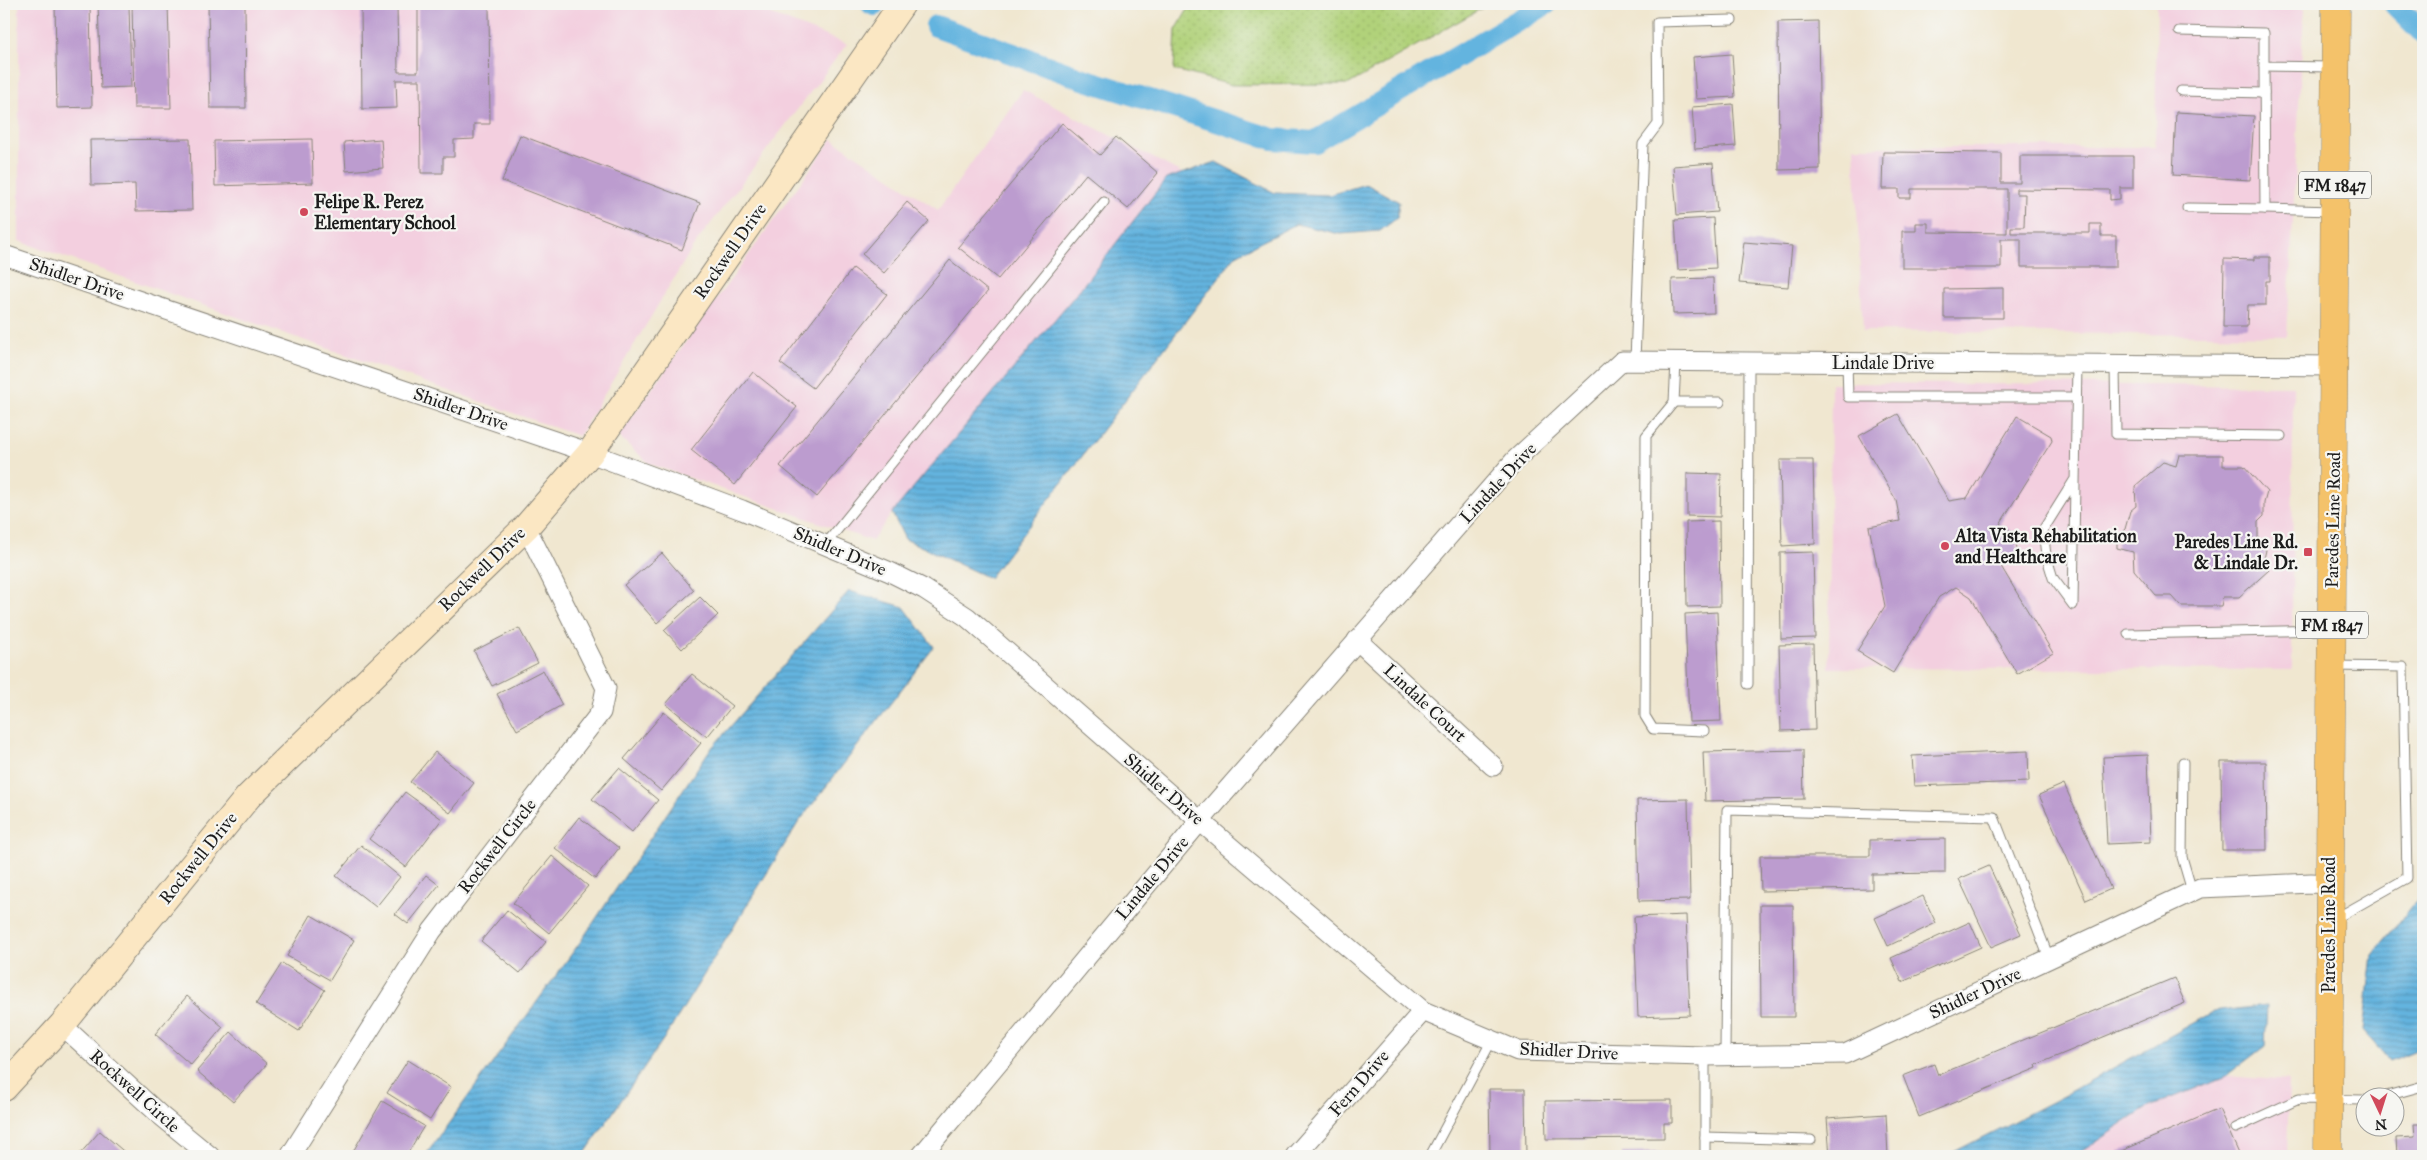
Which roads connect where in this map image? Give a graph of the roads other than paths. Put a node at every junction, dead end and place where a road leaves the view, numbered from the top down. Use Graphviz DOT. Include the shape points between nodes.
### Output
graph roads {
  1 [pos="902,4"];
  2 [pos="2336,4"];
  3 [pos="1732,20"];
  4 [pos="2180,31"];
  5 [pos="2264,66"];
  6 [pos="2335,67"];
  7 [pos="2181,91"];
  8 [pos="2264,93"];
  9 [pos="1104,202"];
  10 [pos="2187,208"];
  11 [pos="2265,208"];
  12 [pos="2335,211"];
  13 [pos="4,254"];
  14 [pos="1635,361"];
  15 [pos="1676,362"];
  16 [pos="1749,362"];
  17 [pos="1848,363"];
  18 [pos="2076,364"];
  19 [pos="2115,365"];
  20 [pos="2334,366"];
  21 [pos="2076,396"];
  22 [pos="1674,402"];
  23 [pos="1720,402"];
  24 [pos="2281,436"];
  25 [pos="590,453"];
  26 [pos="2075,479"];
  27 [pos="526,527"];
  28 [pos="825,545"];
  29 [pos="2332,630"];
  30 [pos="2128,634"];
  31 [pos="1357,640"];
  32 [pos="2333,666"];
  33 [pos="1748,684"];
  34 [pos="1704,731"];
  35 [pos="2183,762"];
  36 [pos="1493,766"];
  37 [pos="1200,821"];
  38 [pos="2329,884"];
  39 [pos="2192,891"];
  40 [pos="2329,922"];
  41 [pos="2049,958"];
  42 [pos="1423,1011"];
  43 [pos="62,1025"];
  44 [pos="1492,1040"];
  45 [pos="1725,1055"];
  46 [pos="1705,1056"];
  47 [pos="2423,1086"];
  48 [pos="4,1088"];
  49 [pos="2404,1091"];
  50 [pos="2328,1099"];
  51 [pos="2354,1100"];
  52 [pos="2236,1128"];
  53 [pos="1705,1137"];
  54 [pos="1811,1140"];
  55 [pos="210,1156"];
  56 [pos="290,1156"];
  57 [pos="921,1156"];
  58 [pos="1295,1156"];
  59 [pos="1430,1156"];
  60 [pos="1705,1156"];
  61 [pos="2328,1156"];
  1 -- 25 [label="street, Rockwell Drive"];
  2 -- 6 [label="main road, Paredes Line Road / FM 1847"];
  3 -- 14 [label="lane" via="1657,22 1658,124 1644,144"];
  4 -- 5 [label="lane" via="2264,33"];
  5 -- 6 [label="lane"];
  5 -- 8 [label="lane"];
  6 -- 12 [label="main road, Paredes Line Road / FM 1847"];
  7 -- 8 [label="lane"];
  8 -- 11 [label="lane"];
  9 -- 28 [label="lane"];
  10 -- 11 [label="lane"];
  11 -- 12 [label="lane"];
  12 -- 20 [label="main road, Paredes Line Road / FM 1847"];
  13 -- 25 [label="street, Shidler Drive"];
  14 -- 15 [label="street, Lindale Drive"];
  14 -- 31 [label="street, Lindale Drive" via="1622,361 1515,460"];
  15 -- 16 [label="street, Lindale Drive"];
  15 -- 22 [label="lane"];
  16 -- 17 [label="street, Lindale Drive"];
  16 -- 33 [label="lane"];
  17 -- 18 [label="street, Lindale Drive"];
  17 -- 21 [label="lane" via="1848,397"];
  18 -- 19 [label="street, Lindale Drive"];
  18 -- 21 [label="lane"];
  19 -- 20 [label="street, Lindale Drive"];
  19 -- 24 [label="lane" via="2116,434"];
  20 -- 29 [label="main road, Paredes Line Road / FM 1847"];
  21 -- 26 [label="lane"];
  22 -- 23 [label="lane"];
  22 -- 34 [label="lane" via="1646,436 1645,716 1653,729"];
  25 -- 27 [label="street, Rockwell Drive"];
  25 -- 28 [label="street, Shidler Drive"];
  26 -- 26 [label="lane" via="2073,586 2073,605 2053,578 2043,530"];
  27 -- 43 [label="street, Rockwell Drive" via="248,797"];
  27 -- 56 [label="street, Rockwell Circle" via="606,688 601,712 432,930"];
  28 -- 37 [label="street, Shidler Drive" via="924,589 967,617"];
  29 -- 30 [label="lane"];
  29 -- 32 [label="main road, Paredes Line Road / FM 1847"];
  31 -- 36 [label="street, Lindale Court"];
  31 -- 37 [label="street, Lindale Drive"];
  32 -- 38 [label="main road, Paredes Line Road / FM 1847"];
  32 -- 40 [label="lane" via="2402,667 2406,878"];
  35 -- 39 [label="lane" via="2182,857"];
  37 -- 42 [label="street, Shidler Drive"];
  37 -- 57 [label="street, Lindale Drive"];
  38 -- 39 [label="street, Shidler Drive" via="2200,888"];
  38 -- 40 [label="main road, Paredes Line Road / FM 1847"];
  39 -- 41 [label="street, Shidler Drive"];
  40 -- 50 [label="main road, Paredes Line Road / FM 1847"];
  41 -- 45 [label="street, Shidler Drive" via="1845,1054"];
  41 -- 45 [label="lane" via="1994,817 1727,810"];
  42 -- 44 [label="street, Shidler Drive"];
  42 -- 58 [label="street, Fern Drive"];
  43 -- 48 [label="street, Rockwell Drive"];
  43 -- 55 [label="street, Rockwell Circle"];
  44 -- 46 [label="street, Shidler Drive" via="1518,1051"];
  44 -- 59 [label="lane"];
  45 -- 46 [label="street, Shidler Drive"];
  46 -- 53 [label="lane"];
  47 -- 49 [label="lane"];
  50 -- 51 [label="lane"];
  50 -- 52 [label="lane" via="2298,1099"];
  50 -- 61 [label="main road, Paredes Line Road / FM 1847"];
  53 -- 54 [label="lane"];
  53 -- 60 [label="lane"];
}
